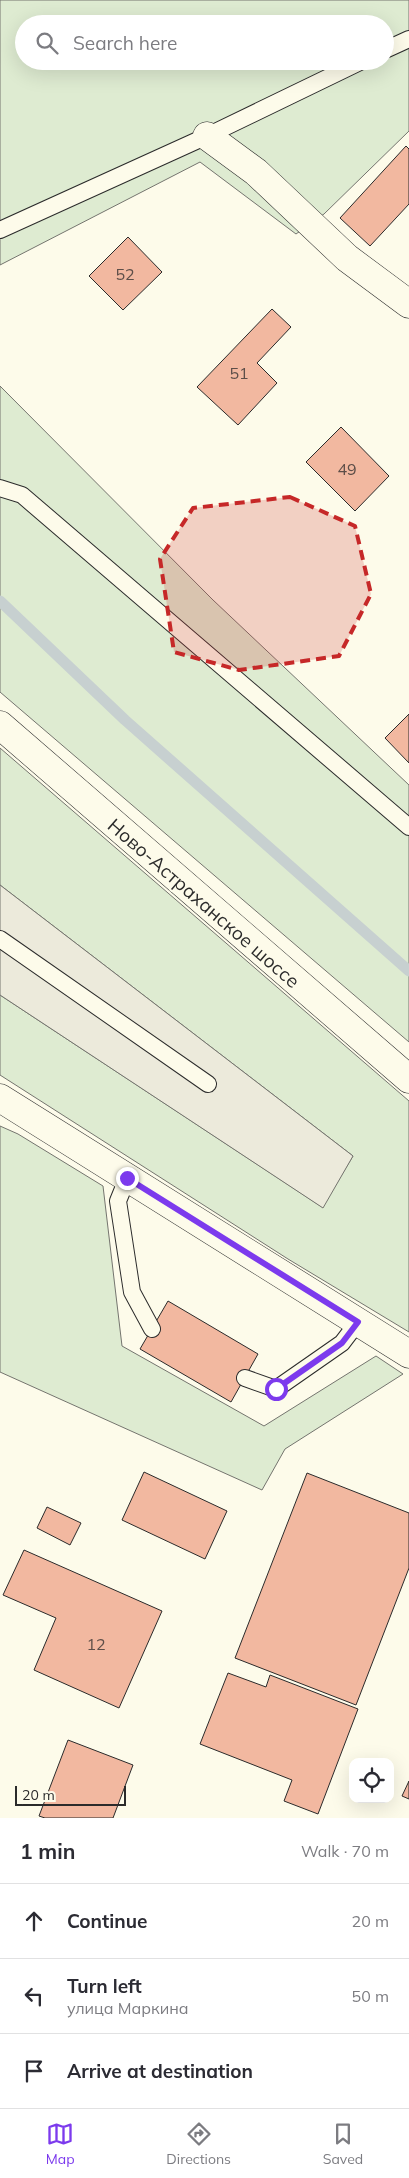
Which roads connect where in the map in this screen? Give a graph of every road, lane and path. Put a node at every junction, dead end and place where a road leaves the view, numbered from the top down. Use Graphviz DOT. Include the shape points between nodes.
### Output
graph roads {
  1 [pos="409,39"];
  2 [pos="394,46"];
  3 [pos="343,70"];
  4 [pos="207,136"];
  5 [pos="0,230"];
  6 [pos="409,304"];
  7 [pos="0,488"];
  8 [pos="0,725"];
  9 [pos="409,828"];
  10 [pos="0,939"];
  11 [pos="409,1079"];
  12 [pos="208,1084"];
  13 [pos="0,1098"];
  14 [pos="127,1178"];
  15 [pos="358,1322"];
  16 [pos="152,1329"];
  17 [pos="409,1354"];
  18 [pos="245,1378"];
  1 -- 2 [label="lane"];
  3 -- 4 [label="lane"];
  4 -- 5 [label="lane"];
  4 -- 6 [label="street" via="256,172 346,258"];
  7 -- 9 [label="lane" via="22,495"];
  8 -- 11 [label="street, Ново-Астраханское шоссе"];
  10 -- 12 [label="lane"];
  13 -- 14 [label="street"];
  14 -- 15 [label="street"];
  14 -- 16 [label="lane" via="118,1200 132,1292"];
  15 -- 17 [label="street"];
  15 -- 18 [label="lane" via="342,1343 276,1389"];
}
